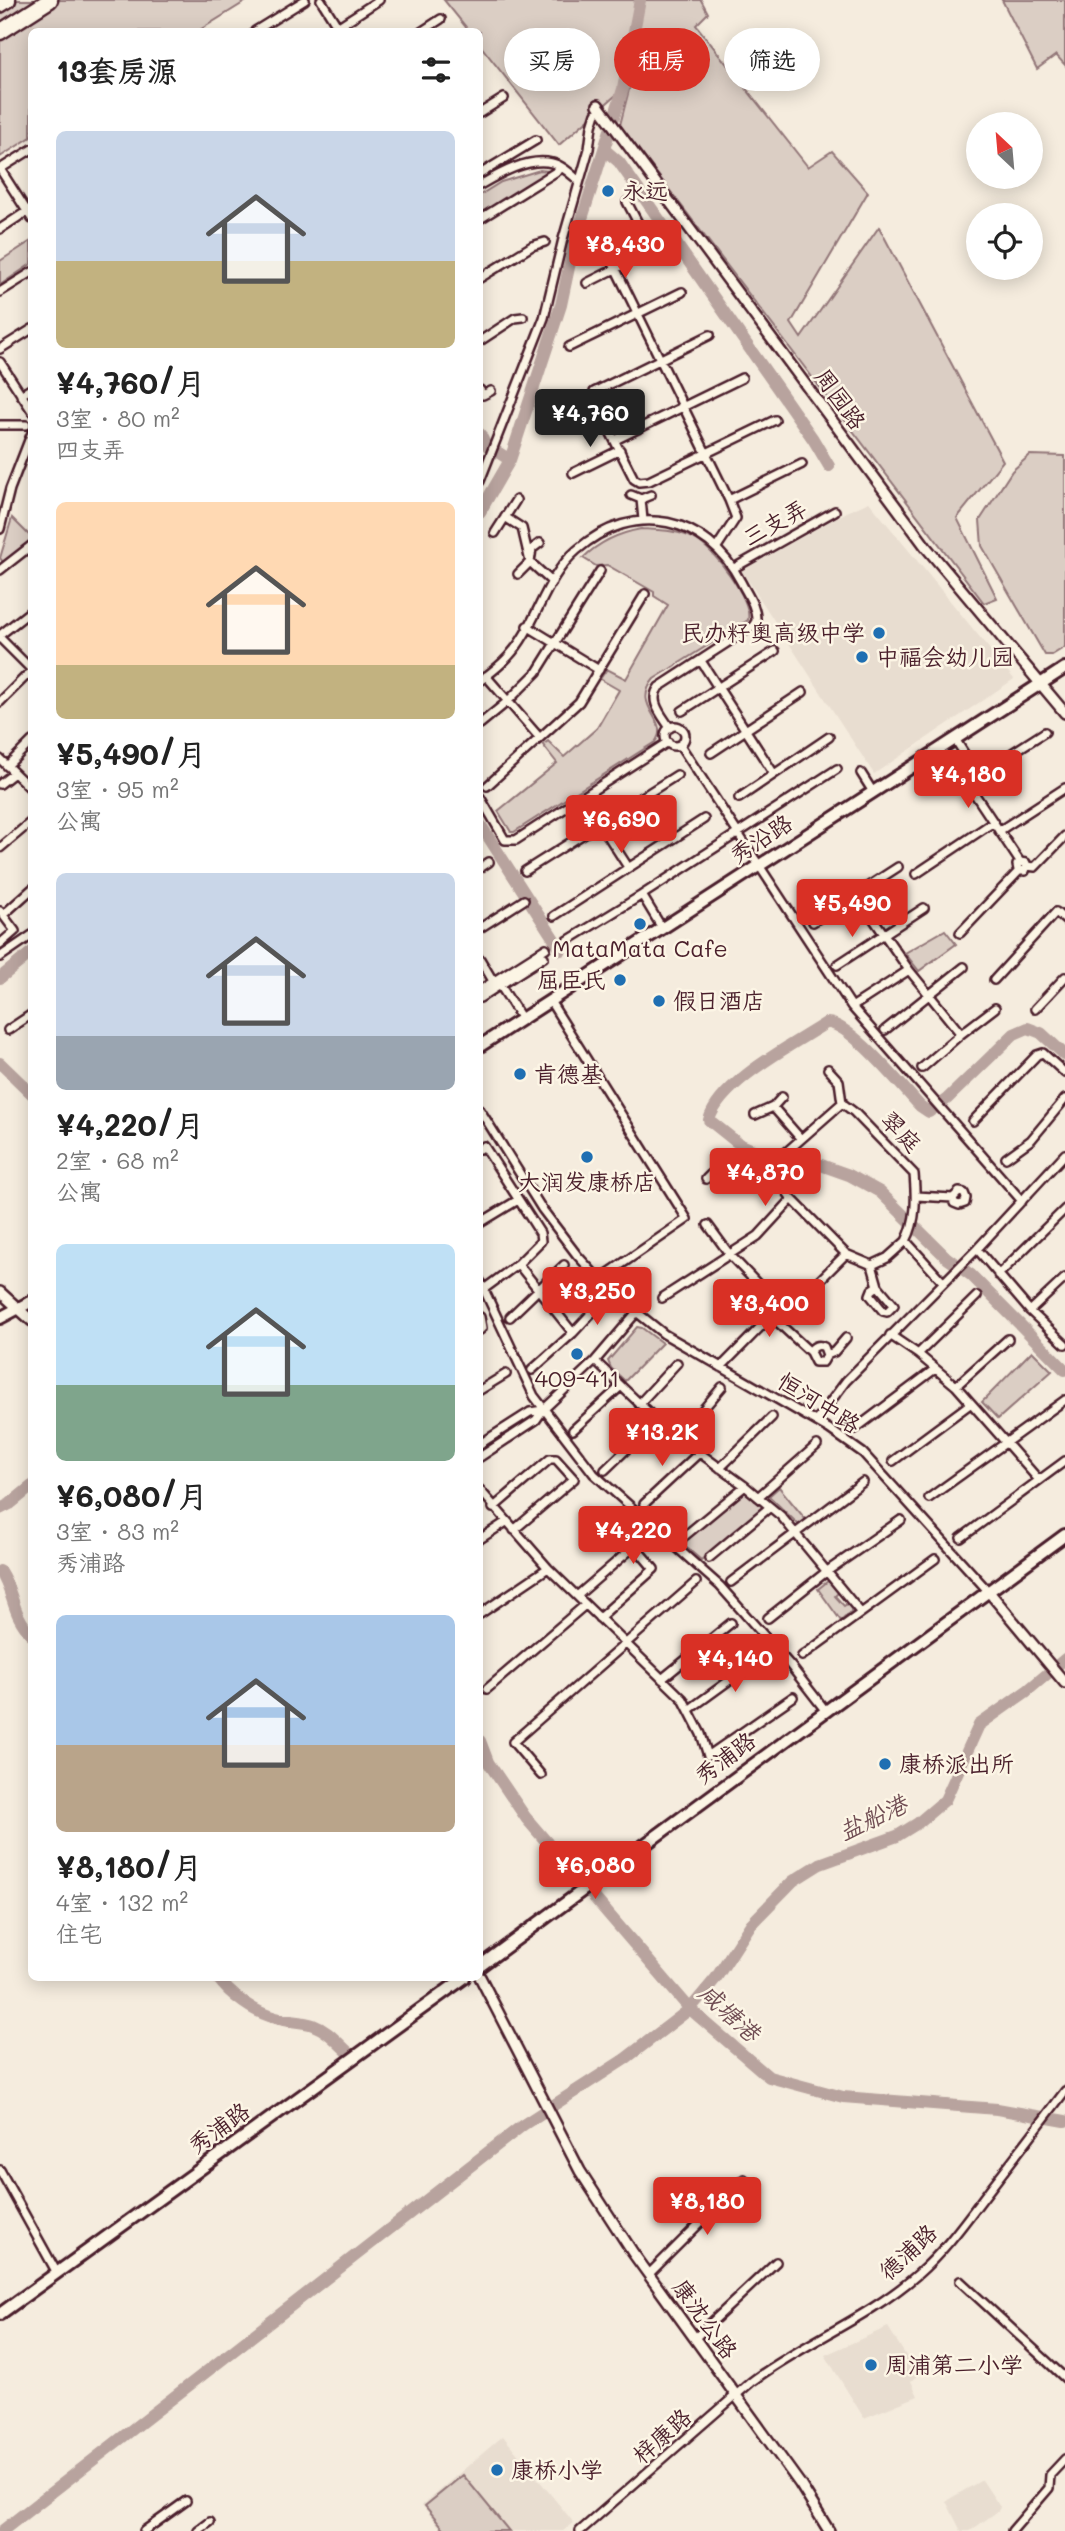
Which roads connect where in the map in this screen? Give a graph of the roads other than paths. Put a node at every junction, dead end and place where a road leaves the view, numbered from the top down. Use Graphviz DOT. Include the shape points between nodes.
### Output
graph roads {
  1 [pos="8,0"];
  2 [pos="50,0"];
  3 [pos="305,0"];
  4 [pos="321,0"];
  5 [pos="379,0"];
  6 [pos="0,5"];
  7 [pos="440,19"];
  8 [pos="260,28"];
  9 [pos="339,28"];
  10 [pos="341,28"];
  11 [pos="427,28"];
  12 [pos="0,32"];
  13 [pos="504,98"];
  14 [pos="597,109"];
  15 [pos="483,112"];
  16 [pos="536,140"];
  17 [pos="28,152"];
  18 [pos="562,168"];
  19 [pos="0,169"];
  20 [pos="483,172"];
  21 [pos="579,181"];
  22 [pos="483,183"];
  23 [pos="627,202"];
  24 [pos="28,209"];
  25 [pos="28,211"];
  26 [pos="483,217"];
  27 [pos="0,229"];
  28 [pos="545,242"];
  29 [pos="651,251"];
  30 [pos="616,268"];
  31 [pos="28,274"];
  32 [pos="483,276"];
  33 [pos="587,283"];
  34 [pos="0,292"];
  35 [pos="682,292"];
  36 [pos="637,314"];
  37 [pos="523,317"];
  38 [pos="28,332"];
  39 [pos="710,335"];
  40 [pos="483,339"];
  41 [pos="569,347"];
  42 [pos="0,349"];
  43 [pos="661,361"];
  44 [pos="0,362"];
  45 [pos="3,374"];
  46 [pos="741,378"];
  47 [pos="28,391"];
  48 [pos="491,391"];
  49 [pos="21,395"];
  50 [pos="483,395"];
  51 [pos="596,404"];
  52 [pos="28,406"];
  53 [pos="683,406"];
  54 [pos="775,419"];
  55 [pos="28,421"];
  56 [pos="553,423"];
  57 [pos="0,425"];
  58 [pos="26,425"];
  59 [pos="28,429"];
  60 [pos="615,440"];
  61 [pos="28,443"];
  62 [pos="620,450"];
  63 [pos="706,453"];
  64 [pos="802,464"];
  65 [pos="573,473"];
  66 [pos="483,474"];
  67 [pos="631,495"];
  68 [pos="651,495"];
  69 [pos="516,499"];
  70 [pos="641,499"];
  71 [pos="729,500"];
  72 [pos="835,511"];
  73 [pos="505,517"];
  74 [pos="643,520"];
  75 [pos="0,529"];
  76 [pos="495,533"];
  77 [pos="540,542"];
  78 [pos="717,547"];
  79 [pos="28,548"];
  80 [pos="530,562"];
  81 [pos="734,568"];
  82 [pos="0,570"];
  83 [pos="600,571"];
  84 [pos="519,574"];
  85 [pos="552,582"];
  86 [pos="645,594"];
  87 [pos="28,613"];
  88 [pos="527,626"];
  89 [pos="0,636"];
  90 [pos="554,644"];
  91 [pos="775,651"];
  92 [pos="701,661"];
  93 [pos="28,667"];
  94 [pos="1065,668"];
  95 [pos="598,670"];
  96 [pos="28,673"];
  97 [pos="483,678"];
  98 [pos="1041,684"];
  99 [pos="718,688"];
  100 [pos="803,692"];
  101 [pos="0,702"];
  102 [pos="507,702"];
  103 [pos="682,711"];
  104 [pos="1065,713"];
  105 [pos="483,722"];
  106 [pos="670,728"];
  107 [pos="746,731"];
  108 [pos="1045,732"];
  109 [pos="540,737"];
  110 [pos="829,737"];
  111 [pos="956,739"];
  112 [pos="668,743"];
  113 [pos="28,745"];
  114 [pos="680,745"];
  115 [pos="711,753"];
  116 [pos="0,759"];
  117 [pos="7,765"];
  118 [pos="837,769"];
  119 [pos="14,773"];
  120 [pos="861,773"];
  121 [pos="774,774"];
  122 [pos="677,775"];
  123 [pos="973,778"];
  124 [pos="0,784"];
  125 [pos="28,786"];
  126 [pos="487,786"];
  127 [pos="1065,788"];
  128 [pos="873,792"];
  129 [pos="583,797"];
  130 [pos="739,798"];
  131 [pos="483,804"];
  132 [pos="704,819"];
  133 [pos="992,823"];
  134 [pos="28,824"];
  135 [pos="602,824"];
  136 [pos="999,831"];
  137 [pos="737,834"];
  138 [pos="1065,836"];
  139 [pos="0,848"];
  140 [pos="489,862"];
  141 [pos="483,866"];
  142 [pos="759,866"];
  143 [pos="1022,866"];
  144 [pos="628,867"];
  145 [pos="898,867"];
  146 [pos="525,871"];
  147 [pos="916,874"];
  148 [pos="28,892"];
  149 [pos="856,894"];
  150 [pos="642,895"];
  151 [pos="524,900"];
  152 [pos="924,908"];
  153 [pos="1,913"];
  154 [pos="554,916"];
  155 [pos="1065,920"];
  156 [pos="813,922"];
  157 [pos="483,926"];
  158 [pos="662,928"];
  159 [pos="960,933"];
  160 [pos="882,935"];
  161 [pos="28,938"];
  162 [pos="567,941"];
  163 [pos="0,944"];
  164 [pos="545,953"];
  165 [pos="0,957"];
  166 [pos="483,964"];
  167 [pos="837,965"];
  168 [pos="964,967"];
  169 [pos="909,971"];
  170 [pos="1065,976"];
  171 [pos="994,980"];
  172 [pos="497,983"];
  173 [pos="483,989"];
  174 [pos="483,995"];
  175 [pos="928,995"];
  176 [pos="550,1001"];
  177 [pos="852,1007"];
  178 [pos="995,1008"];
  179 [pos="1035,1010"];
  180 [pos="28,1017"];
  181 [pos="522,1019"];
  182 [pos="8,1030"];
  183 [pos="885,1030"];
  184 [pos="961,1034"];
  185 [pos="483,1044"];
  186 [pos="922,1068"];
  187 [pos="828,1069"];
  188 [pos="1065,1073"];
  189 [pos="782,1097"];
  190 [pos="1065,1098"];
  191 [pos="842,1103"];
  192 [pos="773,1107"];
  193 [pos="483,1115"];
  194 [pos="755,1115"];
  195 [pos="973,1121"];
  196 [pos="801,1139"];
  197 [pos="483,1147"];
  198 [pos="1065,1154"];
  199 [pos="1006,1158"];
  200 [pos="772,1172"];
  201 [pos="706,1179"];
  202 [pos="916,1196"];
  203 [pos="953,1198"];
  204 [pos="792,1199"];
  205 [pos="518,1200"];
  206 [pos="1022,1201"];
  207 [pos="1065,1209"];
  208 [pos="483,1221"];
  209 [pos="708,1225"];
  210 [pos="906,1241"];
  211 [pos="976,1249"];
  212 [pos="846,1254"];
  213 [pos="730,1255"];
  214 [pos="518,1264"];
  215 [pos="564,1265"];
  216 [pos="872,1265"];
  217 [pos="998,1275"];
  218 [pos="1065,1278"];
  219 [pos="600,1279"];
  220 [pos="943,1282"];
  221 [pos="483,1284"];
  222 [pos="878,1286"];
  223 [pos="483,1287"];
  224 [pos="812,1288"];
  225 [pos="538,1290"];
  226 [pos="0,1292"];
  227 [pos="804,1295"];
  228 [pos="977,1296"];
  229 [pos="662,1298"];
  230 [pos="28,1303"];
  231 [pos="601,1303"];
  232 [pos="781,1306"];
  233 [pos="18,1308"];
  234 [pos="1030,1311"];
  235 [pos="636,1313"];
  236 [pos="771,1316"];
  237 [pos="28,1317"];
  238 [pos="510,1317"];
  239 [pos="0,1318"];
  240 [pos="573,1333"];
  241 [pos="890,1335"];
  242 [pos="846,1338"];
  243 [pos="1008,1339"];
  244 [pos="1065,1344"];
  245 [pos="810,1352"];
  246 [pos="918,1354"];
  247 [pos="827,1355"];
  248 [pos="595,1361"];
  249 [pos="677,1363"];
  250 [pos="721,1367"];
  251 [pos="935,1368"];
  252 [pos="532,1370"];
  253 [pos="506,1374"];
  254 [pos="621,1386"];
  255 [pos="956,1386"];
  256 [pos="722,1387"];
  257 [pos="483,1388"];
  258 [pos="1065,1400"];
  259 [pos="639,1404"];
  260 [pos="970,1404"];
  261 [pos="543,1410"];
  262 [pos="772,1417"];
  263 [pos="657,1420"];
  264 [pos="816,1421"];
  265 [pos="573,1430"];
  266 [pos="855,1430"];
  267 [pos="679,1438"];
  268 [pos="483,1442"];
  269 [pos="1003,1443"];
  270 [pos="817,1446"];
  271 [pos="698,1453"];
  272 [pos="483,1455"];
  273 [pos="893,1461"];
  274 [pos="1065,1461"];
  275 [pos="720,1468"];
  276 [pos="605,1470"];
  277 [pos="1039,1480"];
  278 [pos="863,1482"];
  279 [pos="745,1486"];
  280 [pos="483,1494"];
  281 [pos="758,1497"];
  282 [pos="929,1498"];
  283 [pos="644,1504"];
  284 [pos="770,1507"];
  285 [pos="493,1508"];
  286 [pos="901,1520"];
  287 [pos="506,1522"];
  288 [pos="514,1530"];
  289 [pos="795,1532"];
  290 [pos="1065,1535"];
  291 [pos="483,1537"];
  292 [pos="961,1538"];
  293 [pos="681,1539"];
  294 [pos="709,1558"];
  295 [pos="935,1559"];
  296 [pos="548,1568"];
  297 [pos="826,1572"];
  298 [pos="696,1581"];
  299 [pos="731,1582"];
  300 [pos="989,1592"];
  301 [pos="577,1596"];
  302 [pos="585,1605"];
  303 [pos="483,1612"];
  304 [pos="861,1613"];
  305 [pos="599,1618"];
  306 [pos="768,1618"];
  307 [pos="731,1623"];
  308 [pos="625,1644"];
  309 [pos="763,1656"];
  310 [pos="802,1656"];
  311 [pos="663,1679"];
  312 [pos="1065,1683"];
  313 [pos="487,1689"];
  314 [pos="793,1697"];
  315 [pos="690,1709"];
  316 [pos="824,1710"];
  317 [pos="541,1775"];
  318 [pos="483,1964"];
  319 [pos="460,1981"];
  320 [pos="482,1981"];
  321 [pos="1065,2091"];
  322 [pos="0,2170"];
  323 [pos="744,2179"];
  324 [pos="776,2262"];
  325 [pos="57,2273"];
  326 [pos="649,2274"];
  327 [pos="960,2281"];
  328 [pos="0,2314"];
  329 [pos="695,2337"];
  330 [pos="1065,2378"];
  331 [pos="736,2396"];
  332 [pos="1065,2459"];
  333 [pos="186,2501"];
  334 [pos="210,2522"];
  335 [pos="144,2531"];
  336 [pos="198,2531"];
  337 [pos="580,2531"];
  338 [pos="829,2531"];
  339 [pos="1012,2531"];
  1 -- 6 [label="highway"];
  2 -- 12 [label="highway"];
  3 -- 8 [label="street"];
  4 -- 9 [label="street"];
  5 -- 10 [label="street"];
  7 -- 11 [label="street"];
  13 -- 15 [label="street"];
  14 -- 21 [label="street"];
  14 -- 98 [label="street, 周园路" via="926,547"];
  16 -- 20 [label="street"];
  17 -- 19 [label="street"];
  18 -- 21 [label="street"];
  18 -- 22 [label="street" via="554,163 527,164"];
  18 -- 26 [label="street"];
  19 -- 24 [label="street"];
  21 -- 66 [label="street" via="544,318"];
  23 -- 30 [label="street" via="638,223 604,239"];
  25 -- 27 [label="street"];
  28 -- 32 [label="street"];
  29 -- 30 [label="street"];
  30 -- 33 [label="street"];
  30 -- 36 [label="street"];
  31 -- 34 [label="street"];
  35 -- 36 [label="street"];
  36 -- 41 [label="street"];
  36 -- 43 [label="street"];
  37 -- 40 [label="street"];
  38 -- 42 [label="street"];
  39 -- 43 [label="street"];
  43 -- 51 [label="street" via="597,390 593,396"];
  43 -- 53 [label="street"];
  44 -- 45 [label="street"];
  45 -- 49 [label="street"];
  46 -- 53 [label="street"];
  47 -- 49 [label="street"];
  48 -- 50 [label="street"];
  49 -- 52 [label="street"];
  51 -- 56 [label="street"];
  51 -- 60 [label="street"];
  53 -- 60 [label="street"];
  53 -- 63 [label="street"];
  54 -- 63 [label="street"];
  55 -- 58 [label="street"];
  57 -- 58 [label="street"];
  58 -- 59 [label="street"];
  60 -- 62 [label="street"];
  61 -- 75 [label="street"];
  62 -- 63 [label="street" via="634,479 643,482"];
  62 -- 65 [label="street"];
  63 -- 71 [label="street"];
  64 -- 71 [label="street"];
  67 -- 70 [label="street"];
  68 -- 70 [label="street"];
  69 -- 73 [label="street"];
  70 -- 74 [label="street"];
  71 -- 78 [label="street" via="736,519"];
  72 -- 81 [label="street, 三支弄"];
  73 -- 76 [label="street"];
  73 -- 80 [label="street" via="522,528"];
  74 -- 78 [label="street" via="683,525"];
  74 -- 85 [label="street" via="604,531 576,550"];
  77 -- 80 [label="street" via="532,549"];
  78 -- 81 [label="street"];
  79 -- 82 [label="street"];
  80 -- 84 [label="street"];
  80 -- 85 [label="street"];
  81 -- 92 [label="street" via="757,621"];
  83 -- 90 [label="street"];
  85 -- 88 [label="street"];
  86 -- 95 [label="street"];
  87 -- 89 [label="street"];
  88 -- 90 [label="street"];
  88 -- 97 [label="street" via="509,656"];
  89 -- 93 [label="street"];
  90 -- 95 [label="street"];
  90 -- 102 [label="street" via="537,672"];
  91 -- 99 [label="street"];
  92 -- 99 [label="street"];
  92 -- 106 [label="street" via="654,693 654,702"];
  94 -- 98 [label="main road, 秀沿路"];
  95 -- 109 [label="street" via="579,702"];
  96 -- 101 [label="street"];
  97 -- 102 [label="street"];
  98 -- 104 [label="street, 周园路"];
  98 -- 111 [label="main road, 秀沿路"];
  99 -- 103 [label="street"];
  99 -- 107 [label="street"];
  100 -- 107 [label="street"];
  102 -- 105 [label="street"];
  102 -- 109 [label="street"];
  106 -- 112 [label="street"];
  106 -- 114 [label="street" via="683,731 685,739"];
  107 -- 115 [label="street"];
  107 -- 121 [label="street"];
  108 -- 123 [label="street"];
  109 -- 126 [label="street"];
  110 -- 121 [label="street"];
  111 -- 123 [label="street"];
  111 -- 128 [label="main road, 秀沿路"];
  112 -- 114 [label="street"];
  112 -- 129 [label="street"];
  113 -- 117 [label="street"];
  114 -- 137 [label="street"];
  116 -- 117 [label="street"];
  117 -- 119 [label="street"];
  118 -- 137 [label="street"];
  119 -- 124 [label="street"];
  119 -- 125 [label="street"];
  120 -- 128 [label="street"];
  121 -- 130 [label="street"];
  122 -- 135 [label="street"];
  123 -- 133 [label="street" via="968,784"];
  127 -- 136 [label="street"];
  128 -- 142 [label="main road, 秀沿路"];
  129 -- 131 [label="street" via="510,842"];
  129 -- 135 [label="street"];
  132 -- 144 [label="street"];
  133 -- 136 [label="street"];
  133 -- 147 [label="street"];
  134 -- 139 [label="street"];
  135 -- 144 [label="street"];
  135 -- 146 [label="street"];
  136 -- 143 [label="street"];
  137 -- 142 [label="street"];
  137 -- 150 [label="street"];
  138 -- 143 [label="street" via="1035,867"];
  140 -- 141 [label="street"];
  142 -- 158 [label="main road, 秀沿路"];
  142 -- 177 [label="street"];
  143 -- 159 [label="street"];
  144 -- 154 [label="street"];
  145 -- 149 [label="street"];
  148 -- 153 [label="street"];
  149 -- 156 [label="street"];
  149 -- 160 [label="street"];
  150 -- 158 [label="street"];
  150 -- 162 [label="street"];
  151 -- 157 [label="street"];
  152 -- 160 [label="street"];
  153 -- 163 [label="street" via="15,931"];
  155 -- 171 [label="street" via="1056,912"];
  158 -- 176 [label="main road, 秀沿路"];
  160 -- 167 [label="street"];
  160 -- 169 [label="street"];
  161 -- 165 [label="street"];
  164 -- 172 [label="street"];
  166 -- 172 [label="street"];
  168 -- 175 [label="street"];
  169 -- 175 [label="street"];
  169 -- 177 [label="street"];
  170 -- 179 [label="street"];
  172 -- 173 [label="street"];
  172 -- 174 [label="street"];
  172 -- 181 [label="street"];
  175 -- 183 [label="street"];
  175 -- 184 [label="street"];
  176 -- 181 [label="main road, 秀沿路"];
  176 -- 219 [label="street" via="687,1219"];
  177 -- 206 [label="street"];
  178 -- 184 [label="street"];
  180 -- 182 [label="street"];
  181 -- 185 [label="main road, 秀沿路"];
  184 -- 186 [label="street"];
  187 -- 191 [label="street, 翠庭" via="839,1081"];
  188 -- 195 [label="street" via="1043,1054 1037,1055"];
  189 -- 192 [label="street"];
  190 -- 199 [label="street" via="1031,1140"];
  191 -- 196 [label="street"];
  191 -- 202 [label="street, 翠庭" via="914,1174"];
  192 -- 194 [label="street"];
  192 -- 196 [label="street"];
  193 -- 219 [label="street, 恒河中路" via="542,1209"];
  196 -- 200 [label="street" via="775,1162"];
  197 -- 205 [label="street"];
  198 -- 206 [label="street"];
  200 -- 201 [label="street" via="763,1173 735,1155"];
  200 -- 204 [label="street"];
  202 -- 203 [label="street"];
  202 -- 210 [label="street, 翠庭"];
  204 -- 212 [label="street"];
  204 -- 213 [label="street" via="758,1236"];
  205 -- 208 [label="street"];
  205 -- 214 [label="street" via="541,1241"];
  206 -- 211 [label="street"];
  207 -- 217 [label="street"];
  209 -- 213 [label="street"];
  210 -- 216 [label="street, 翠庭"];
  210 -- 220 [label="street"];
  211 -- 217 [label="street"];
  211 -- 220 [label="street"];
  212 -- 216 [label="street"];
  212 -- 224 [label="street"];
  213 -- 229 [label="street"];
  213 -- 232 [label="street"];
  214 -- 221 [label="street"];
  214 -- 225 [label="street"];
  215 -- 225 [label="street"];
  216 -- 222 [label="street"];
  217 -- 234 [label="street"];
  218 -- 234 [label="street"];
  219 -- 235 [label="street, 恒河中路"];
  220 -- 241 [label="street"];
  223 -- 261 [label="street"];
  225 -- 238 [label="street"];
  225 -- 240 [label="street"];
  226 -- 233 [label="street"];
  227 -- 232 [label="street"];
  228 -- 246 [label="street"];
  230 -- 233 [label="main road"];
  231 -- 240 [label="street"];
  232 -- 236 [label="street"];
  233 -- 237 [label="street"];
  233 -- 239 [label="main road"];
  234 -- 244 [label="street"];
  235 -- 248 [label="street"];
  235 -- 250 [label="street, 恒河中路"];
  236 -- 245 [label="street"];
  236 -- 250 [label="street"];
  240 -- 252 [label="street"];
  241 -- 246 [label="street"];
  241 -- 264 [label="street"];
  242 -- 247 [label="street"];
  243 -- 255 [label="street"];
  245 -- 247 [label="street" via="819,1345"];
  245 -- 247 [label="street" via="817,1363"];
  246 -- 251 [label="street"];
  248 -- 254 [label="street"];
  248 -- 261 [label="street"];
  249 -- 259 [label="street"];
  250 -- 264 [label="street, 恒河中路"];
  251 -- 255 [label="street"];
  251 -- 266 [label="street"];
  253 -- 257 [label="street"];
  254 -- 259 [label="street"];
  254 -- 265 [label="street"];
  255 -- 260 [label="street"];
  256 -- 267 [label="street"];
  258 -- 269 [label="street"];
  259 -- 263 [label="street"];
  260 -- 269 [label="street"];
  260 -- 273 [label="street"];
  261 -- 268 [label="street" via="530,1412"];
  261 -- 272 [label="street" via="536,1420"];
  261 -- 316 [label="street" via="594,1474 728,1595"];
  262 -- 275 [label="street"];
  263 -- 267 [label="street"];
  263 -- 276 [label="street"];
  264 -- 300 [label="street, 恒河中路" via="863,1453"];
  267 -- 271 [label="street"];
  269 -- 277 [label="street"];
  269 -- 282 [label="street"];
  270 -- 281 [label="street"];
  271 -- 275 [label="street"];
  271 -- 283 [label="street"];
  274 -- 277 [label="street"];
  275 -- 279 [label="street"];
  277 -- 292 [label="street"];
  278 -- 289 [label="street"];
  279 -- 281 [label="street"];
  279 -- 293 [label="street"];
  280 -- 285 [label="street"];
  281 -- 284 [label="street"];
  284 -- 289 [label="street"];
  284 -- 294 [label="street"];
  285 -- 287 [label="street"];
  285 -- 288 [label="street" via="550,1459 556,1459 573,1479"];
  286 -- 297 [label="street"];
  287 -- 288 [label="street"];
  287 -- 291 [label="street"];
  288 -- 296 [label="street"];
  289 -- 297 [label="street"];
  289 -- 299 [label="street"];
  290 -- 300 [label="main road, 秀浦路"];
  295 -- 304 [label="street"];
  296 -- 301 [label="street"];
  296 -- 303 [label="street"];
  297 -- 304 [label="street"];
  297 -- 306 [label="street"];
  298 -- 308 [label="street"];
  300 -- 312 [label="street"];
  300 -- 316 [label="main road, 秀浦路"];
  301 -- 302 [label="street"];
  301 -- 305 [label="street" via="630,1550 637,1549 653,1569"];
  302 -- 305 [label="street"];
  302 -- 313 [label="street"];
  304 -- 310 [label="street"];
  305 -- 308 [label="street"];
  307 -- 311 [label="street"];
  308 -- 311 [label="street"];
  308 -- 317 [label="street" via="513,1742"];
  309 -- 315 [label="street"];
  311 -- 315 [label="street"];
  314 -- 315 [label="street" via="708,1756"];
  316 -- 318 [label="main road, 秀浦路"];
  319 -- 325 [label="main road, 秀浦路"];
  320 -- 326 [label="street, 康沈公路" via="580,2171"];
  321 -- 331 [label="street, 德浦路" via="939,2254 917,2275 849,2324 765,2371"];
  322 -- 325 [label="street"];
  323 -- 326 [label="street"];
  324 -- 329 [label="street"];
  325 -- 328 [label="main road, 秀浦路"];
  326 -- 329 [label="street, 康沈公路"];
  327 -- 330 [label="street"];
  329 -- 331 [label="street, 康沈公路"];
  331 -- 337 [label="street, 梓康路"];
  331 -- 338 [label="street, 康沈公路"];
  332 -- 339 [label="street" via="1050,2475 1049,2488"];
  333 -- 335 [label="street"];
  334 -- 336 [label="street"];
}
